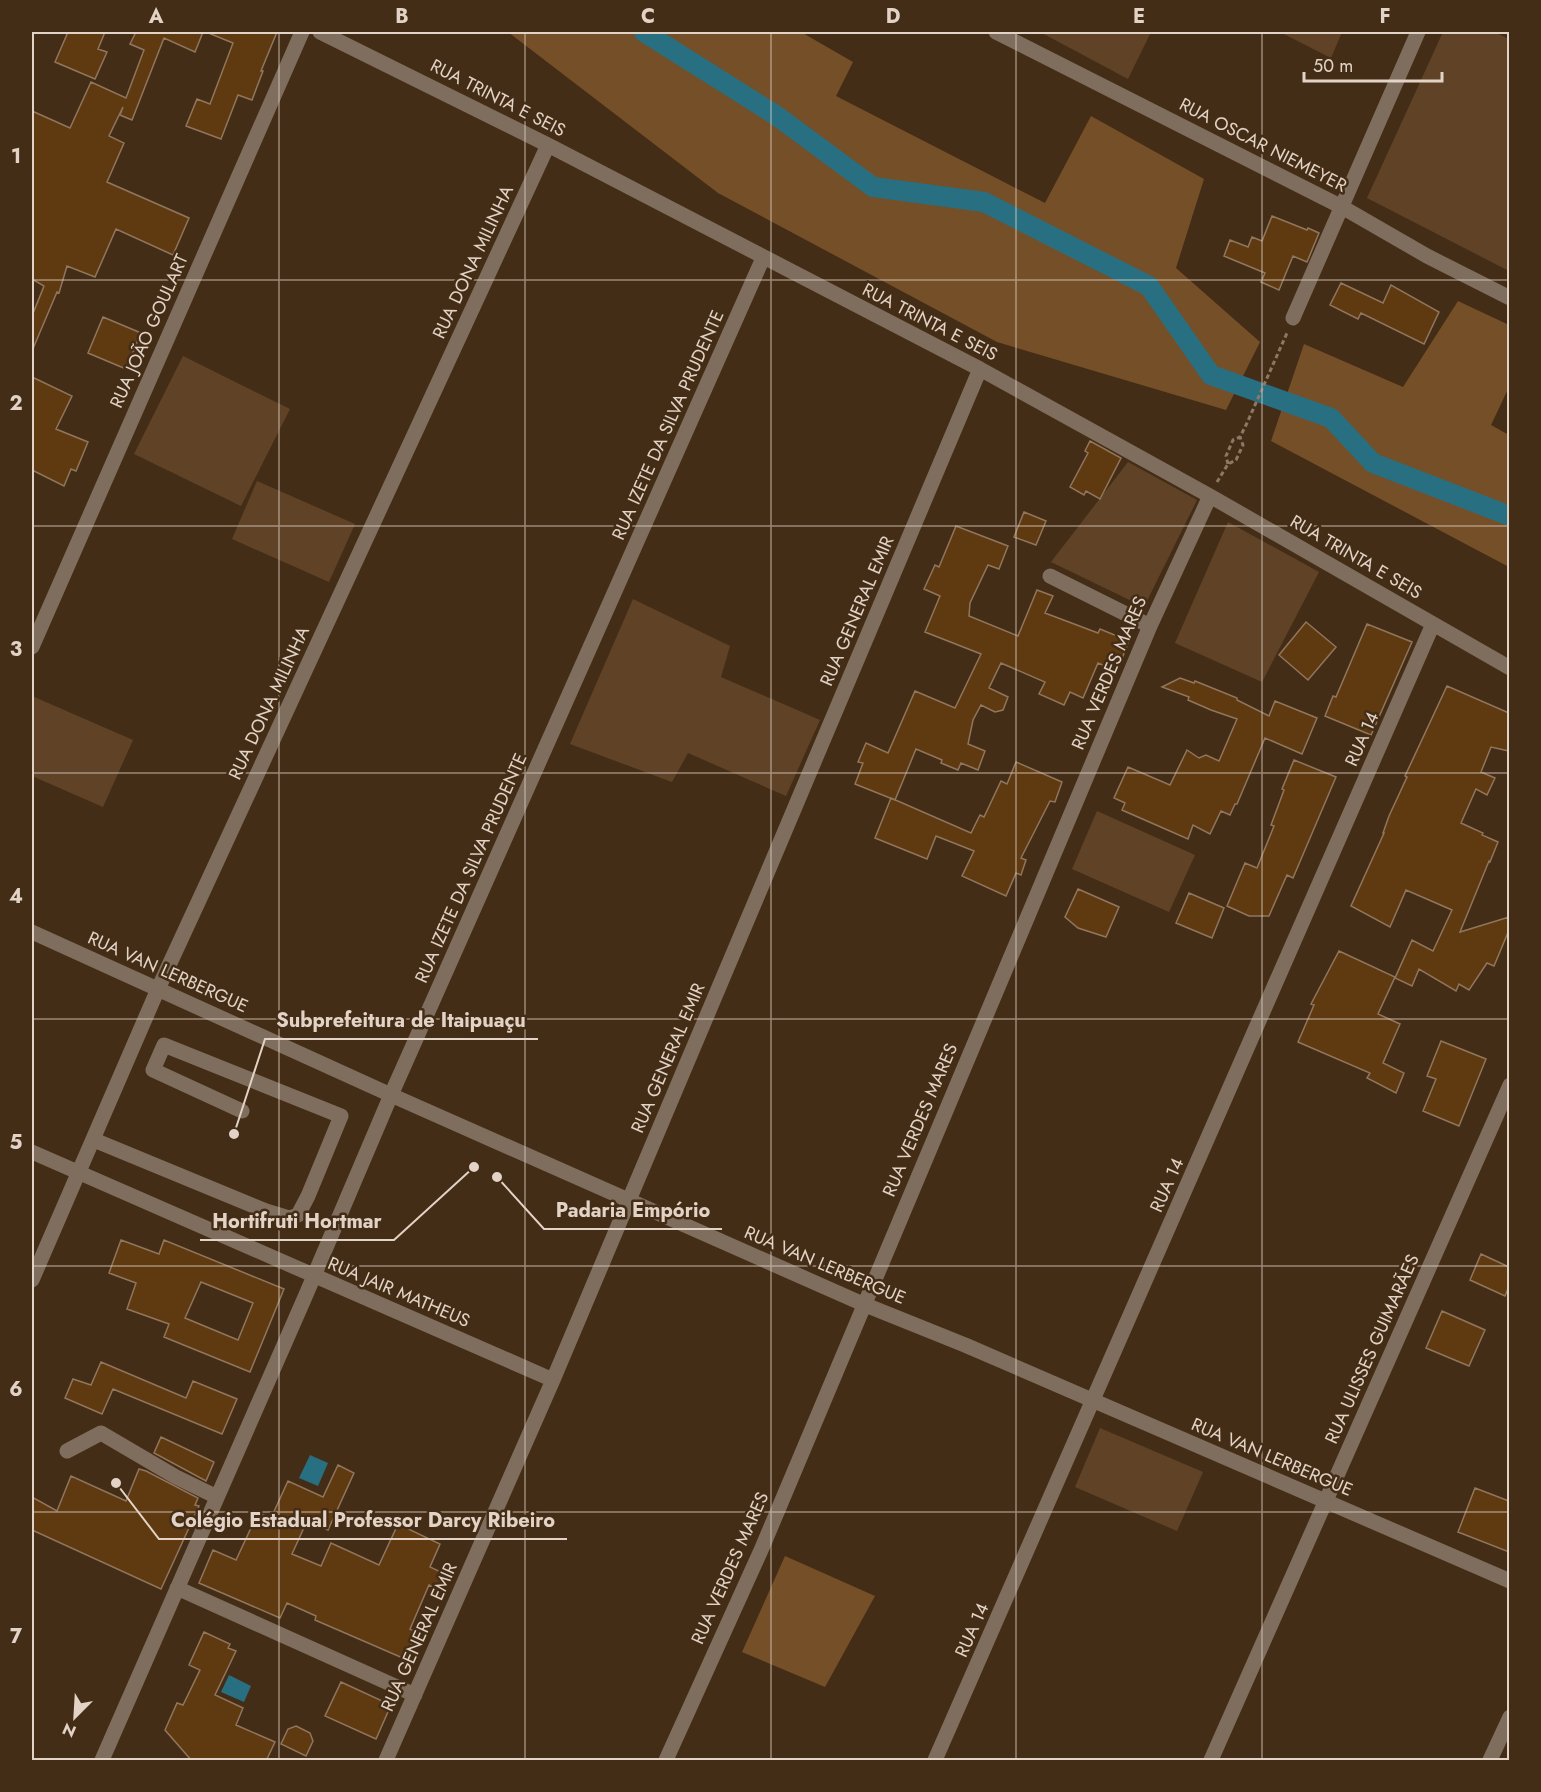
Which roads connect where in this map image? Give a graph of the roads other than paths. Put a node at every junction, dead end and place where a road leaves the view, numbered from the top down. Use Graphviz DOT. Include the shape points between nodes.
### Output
graph roads {
  1 [pos="302,32"];
  2 [pos="320,32"];
  3 [pos="996,32"];
  4 [pos="1418,32"];
  5 [pos="548,144"];
  6 [pos="1342,207"];
  7 [pos="764,258"];
  8 [pos="1509,298"];
  9 [pos="1293,318"];
  10 [pos="980,369"];
  11 [pos="1210,496"];
  12 [pos="1050,576"];
  13 [pos="1433,624"];
  14 [pos="1150,626"];
  15 [pos="32,647"];
  16 [pos="1509,668"];
  17 [pos="32,932"];
  18 [pos="158,989"];
  19 [pos="1509,1085"];
  20 [pos="391,1095"];
  21 [pos="242,1111"];
  22 [pos="94,1140"];
  23 [pos="32,1152"];
  24 [pos="78,1172"];
  25 [pos="628,1201"];
  26 [pos="313,1276"];
  27 [pos="32,1280"];
  28 [pos="863,1304"];
  29 [pos="553,1380"];
  30 [pos="1094,1401"];
  31 [pos="67,1451"];
  32 [pos="217,1497"];
  33 [pos="1326,1502"];
  34 [pos="1509,1581"];
  35 [pos="177,1588"];
  36 [pos="415,1695"];
  37 [pos="1509,1717"];
  38 [pos="102,1761"];
  39 [pos="386,1761"];
  40 [pos="666,1761"];
  41 [pos="935,1761"];
  42 [pos="1211,1761"];
  43 [pos="1490,1761"];
  1 -- 15 [label="street, RUA JOÃO GOULART"];
  2 -- 5 [label="street, RUA TRINTA E SEIS"];
  3 -- 6 [label="street, RUA OSCAR NIEMEYER"];
  4 -- 6 [label="street"];
  5 -- 7 [label="street, RUA TRINTA E SEIS"];
  5 -- 18 [label="street, RUA DONA MILINHA"];
  6 -- 8 [label="street, RUA OSCAR NIEMEYER"];
  6 -- 9 [label="street"];
  7 -- 10 [label="street, RUA TRINTA E SEIS"];
  7 -- 20 [label="street, RUA IZETE DA SILVA PRUDENTE"];
  10 -- 11 [label="street, RUA TRINTA E SEIS"];
  10 -- 25 [label="street, RUA GENERAL EMIR"];
  11 -- 13 [label="street, RUA TRINTA E SEIS"];
  11 -- 14 [label="street, RUA VERDES MARES"];
  12 -- 14 [label="street"];
  13 -- 16 [label="street, RUA TRINTA E SEIS"];
  13 -- 30 [label="street, RUA 14"];
  14 -- 28 [label="street, RUA VERDES MARES"];
  17 -- 18 [label="street, RUA VAN LERBERGUE"];
  18 -- 20 [label="street, RUA VAN LERBERGUE"];
  18 -- 22 [label="street, RUA DONA MILINHA"];
  19 -- 33 [label="street, RUA ULISSES GUIMARÃES"];
  20 -- 25 [label="street, RUA VAN LERBERGUE"];
  20 -- 26 [label="street, RUA IZETE DA SILVA PRUDENTE"];
  21 -- 22 [label="street" via="153,1070 164,1045 341,1116 298,1215 289,1218 266,1211"];
  22 -- 24 [label="street, RUA DONA MILINHA"];
  23 -- 24 [label="street, RUA JAIR MATHEUS"];
  24 -- 26 [label="street, RUA JAIR MATHEUS"];
  24 -- 27 [label="street, RUA DONA MILINHA"];
  25 -- 28 [label="street, RUA VAN LERBERGUE"];
  25 -- 29 [label="street, RUA GENERAL EMIR"];
  26 -- 29 [label="street, RUA JAIR MATHEUS"];
  26 -- 32 [label="street, RUA IZETE DA SILVA PRUDENTE"];
  28 -- 30 [label="street, RUA VAN LERBERGUE"];
  28 -- 40 [label="street, RUA VERDES MARES" via="762,1548"];
  29 -- 36 [label="street, RUA GENERAL EMIR"];
  30 -- 33 [label="street, RUA VAN LERBERGUE"];
  30 -- 41 [label="street, RUA 14"];
  31 -- 32 [label="street" via="101,1433"];
  32 -- 35 [label="street, RUA IZETE DA SILVA PRUDENTE"];
  33 -- 34 [label="street, RUA VAN LERBERGUE"];
  33 -- 42 [label="street, RUA ULISSES GUIMARÃES"];
  35 -- 36 [label="street"];
  35 -- 38 [label="street, RUA IZETE DA SILVA PRUDENTE"];
  36 -- 39 [label="street, RUA GENERAL EMIR"];
  37 -- 43 [label="street"];
}
